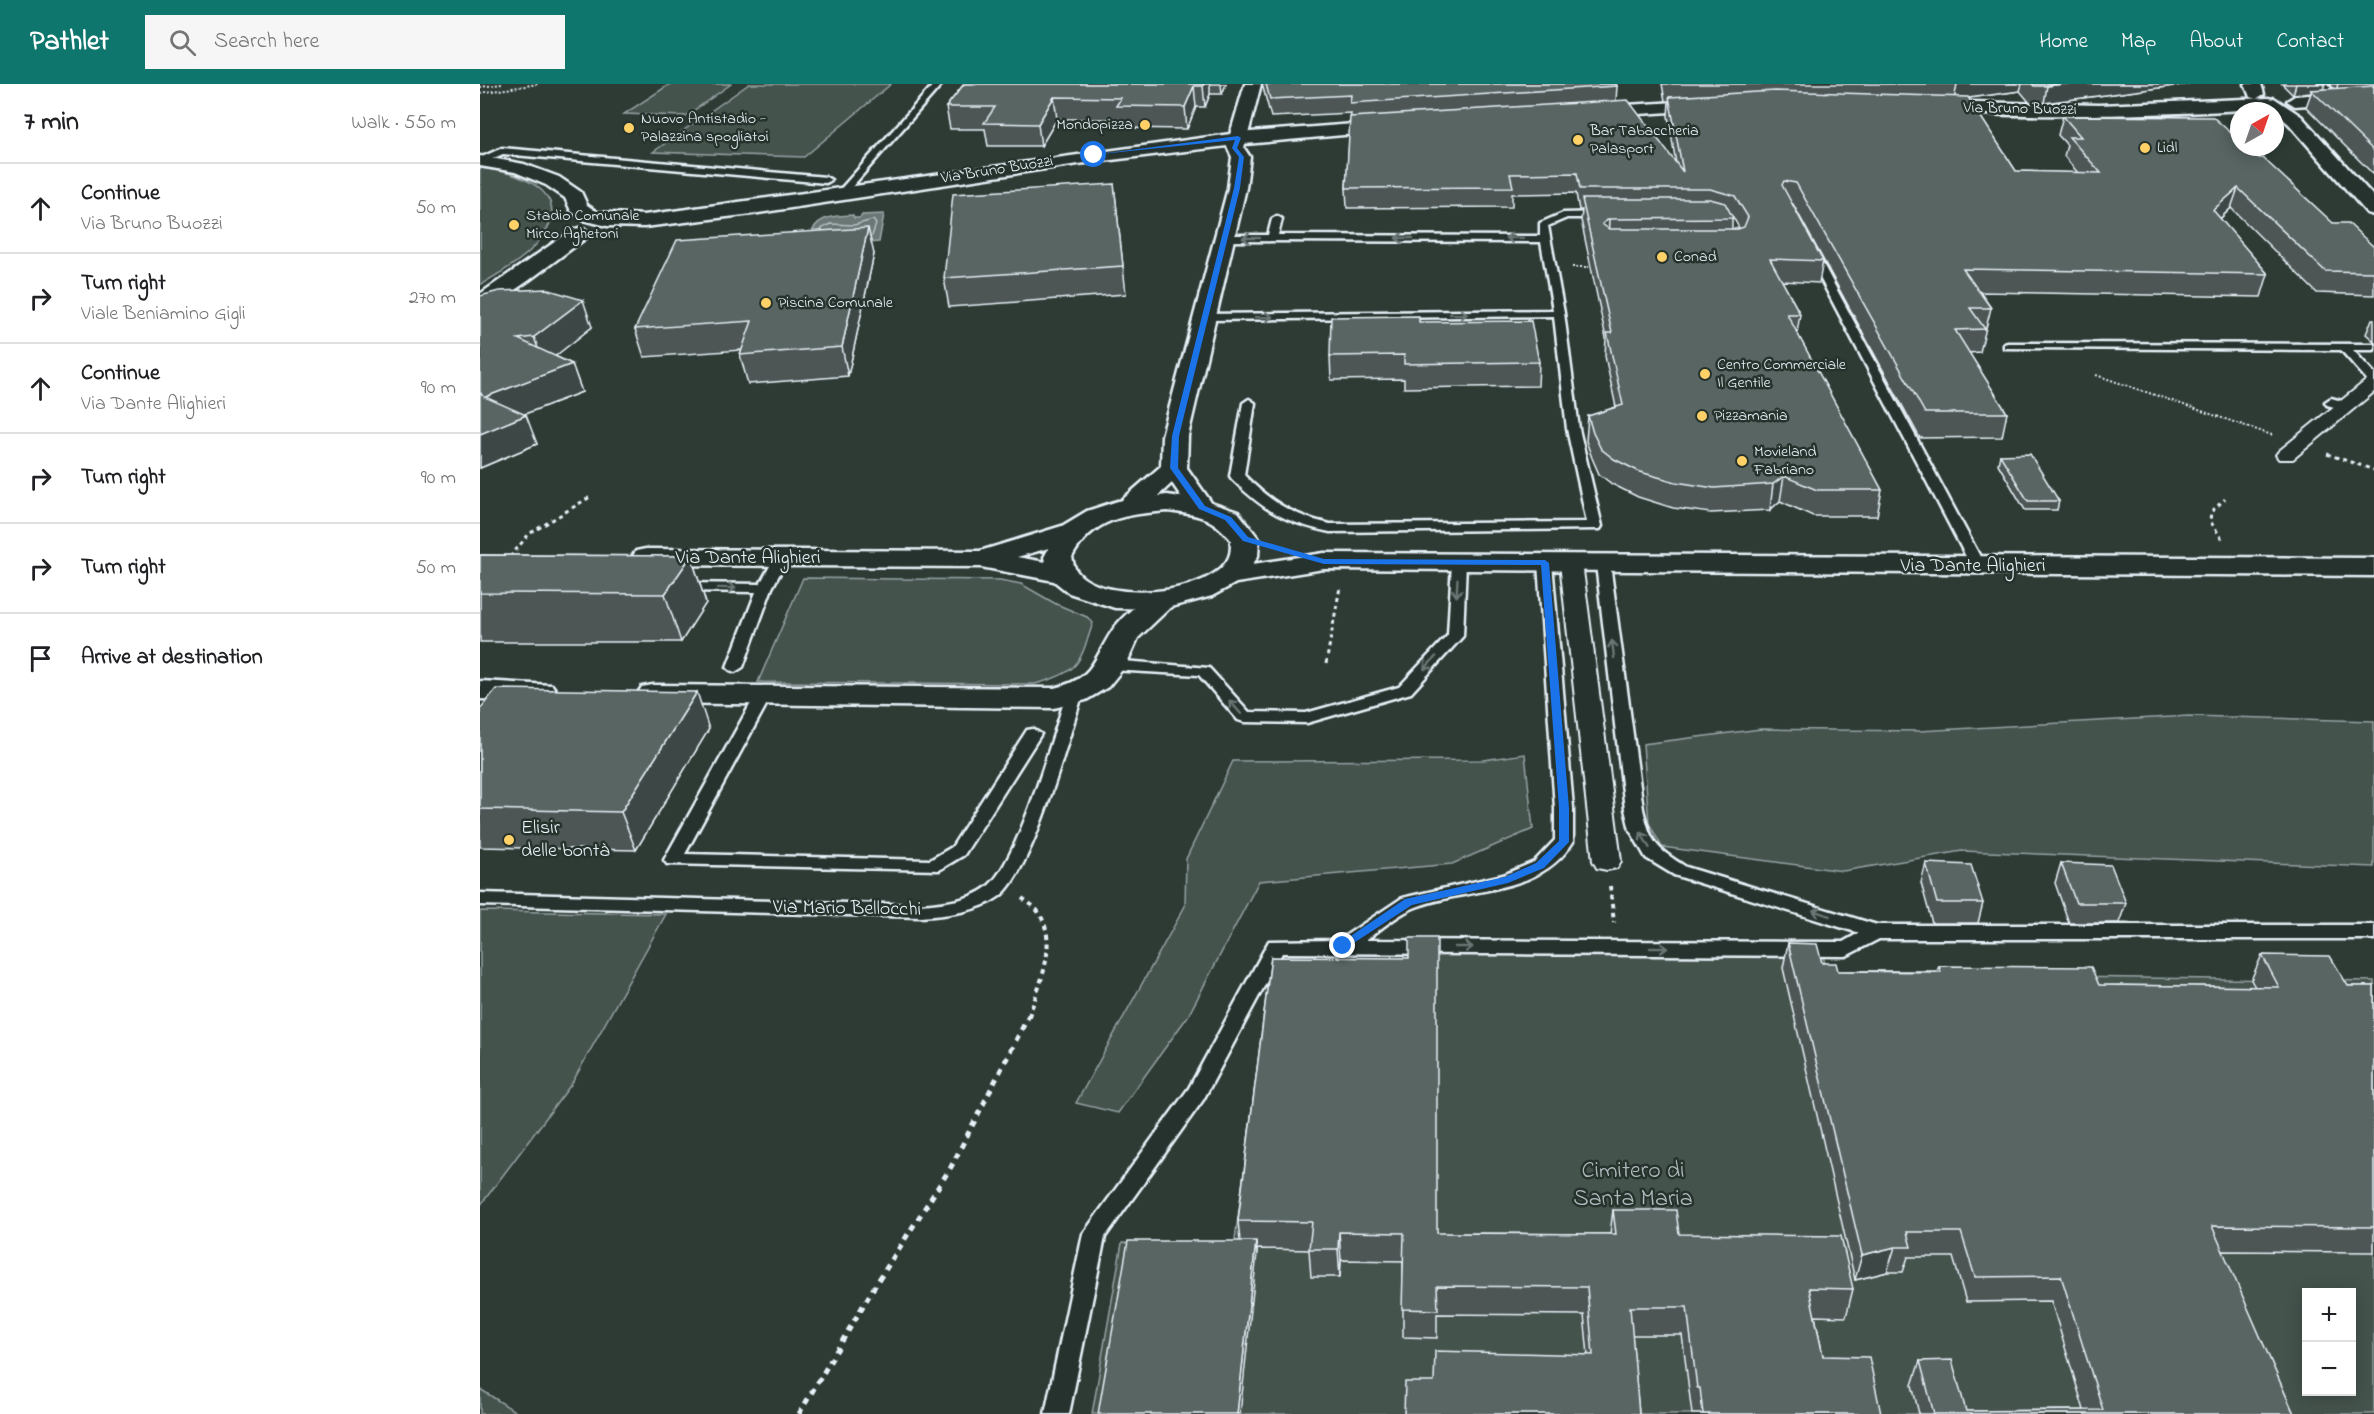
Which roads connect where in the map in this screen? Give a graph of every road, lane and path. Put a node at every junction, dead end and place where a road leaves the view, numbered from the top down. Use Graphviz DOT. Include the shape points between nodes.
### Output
graph roads {
  1 [pos="502,84"];
  2 [pos="538,84"];
  3 [pos="938,84"];
  4 [pos="1253,84"];
  5 [pos="480,87"];
  6 [pos="480,93"];
  7 [pos="2329,93"];
  8 [pos="2374,95"];
  9 [pos="2272,100"];
  10 [pos="1727,104"];
  11 [pos="1910,105"];
  12 [pos="1571,113"];
  13 [pos="1406,125"];
  14 [pos="1240,148"];
  15 [pos="480,161"];
  16 [pos="826,180"];
  17 [pos="841,194"];
  18 [pos="2374,208"];
  19 [pos="1613,215"];
  20 [pos="1277,219"];
  21 [pos="579,234"];
  22 [pos="1803,236"];
  23 [pos="1225,238"];
  24 [pos="1272,238"];
  25 [pos="1545,238"];
  26 [pos="480,303"];
  27 [pos="1558,313"];
  28 [pos="1205,317"];
  29 [pos="2008,346"];
  30 [pos="2179,346"];
  31 [pos="2344,347"];
  32 [pos="2374,347"];
  33 [pos="2188,356"];
  34 [pos="2096,375"];
  35 [pos="2374,382"];
  36 [pos="1249,403"];
  37 [pos="2293,450"];
  38 [pos="1174,468"];
  39 [pos="2374,470"];
  40 [pos="590,497"];
  41 [pos="2225,499"];
  42 [pos="1127,507"];
  43 [pos="1202,508"];
  44 [pos="1072,532"];
  45 [pos="1245,539"];
  46 [pos="510,557"];
  47 [pos="614,557"];
  48 [pos="781,558"];
  49 [pos="981,559"];
  50 [pos="1324,561"];
  51 [pos="1459,562"];
  52 [pos="1558,563"];
  53 [pos="1602,564"];
  54 [pos="1978,566"];
  55 [pos="2240,567"];
  56 [pos="2374,567"];
  57 [pos="1063,573"];
  58 [pos="1228,576"];
  59 [pos="1340,585"];
  60 [pos="658,587"];
  61 [pos="765,588"];
  62 [pos="1115,599"];
  63 [pos="1163,600"];
  64 [pos="1125,633"];
  65 [pos="1326,664"];
  66 [pos="1111,665"];
  67 [pos="735,667"];
  68 [pos="480,690"];
  69 [pos="571,692"];
  70 [pos="1075,693"];
  71 [pos="628,694"];
  72 [pos="762,696"];
  73 [pos="1033,734"];
  74 [pos="1607,861"];
  75 [pos="996,889"];
  76 [pos="480,899"];
  77 [pos="1876,932"];
  78 [pos="2374,932"];
  79 [pos="1343,946"];
  80 [pos="1617,948"];
  81 [pos="799,1414"];
  82 [pos="1057,1414"];
  1 -- 5 [label="path"];
  2 -- 6 [label="path"];
  3 -- 17 [label="lane"];
  4 -- 14 [label="street"];
  7 -- 8 [label="street, Via Bruno Buozzi"];
  7 -- 9 [label="street, Via Bruno Buozzi"];
  9 -- 11 [label="street, Via Bruno Buozzi" via="2217,108 2023,110"];
  9 -- 18 [label="street"];
  10 -- 12 [label="street"];
  13 -- 14 [label="street" via="1267,135 1258,147"];
  14 -- 17 [label="street, Via Bruno Buozzi" via="1094,155"];
  14 -- 23 [label="street" via="1237,188"];
  15 -- 16 [label="lane" via="502,151"];
  15 -- 17 [label="street, Via Bruno Buozzi" via="550,178 574,196 576,206 584,214 606,220 685,217"];
  19 -- 25 [label="lane" via="1555,218 1543,225"];
  20 -- 24 [label="lane"];
  21 -- 26 [label="street"];
  22 -- 54 [label="lane"];
  24 -- 23 [label="lane, one-way"];
  23 -- 28 [label="street"];
  25 -- 24 [label="lane, one-way"];
  25 -- 27 [label="lane"];
  28 -- 27 [label="lane, one-way"];
  27 -- 36 [label="lane" via="1573,429 1594,526 1330,528 1294,521 1274,512 1237,476"];
  28 -- 38 [label="street" via="1175,436"];
  29 -- 30 [label="lane"];
  30 -- 31 [label="lane"];
  30 -- 33 [label="lane"];
  31 -- 32 [label="lane"];
  31 -- 35 [label="lane"];
  34 -- 37 [label="path"];
  35 -- 37 [label="street" via="2338,404"];
  37 -- 39 [label="path"];
  38 -- 42 [label="street"];
  38 -- 43 [label="street"];
  40 -- 46 [label="path" via="529,534"];
  41 -- 55 [label="path" via="2211,512 2210,521"];
  42 -- 43 [label="street, Via Dante Alighieri" via="1167,503"];
  42 -- 44 [label="street, Via Dante Alighieri" via="1097,517"];
  43 -- 45 [label="street, Via Dante Alighieri" via="1228,518"];
  44 -- 49 [label="street, Via Dante Alighieri"];
  44 -- 57 [label="street" via="1058,557"];
  45 -- 50 [label="street, Via Dante Alighieri"];
  45 -- 58 [label="street, Via Dante Alighieri" via="1244,556"];
  47 -- 48 [label="street, Via Dante Alighieri"];
  48 -- 49 [label="street, Via Dante Alighieri"];
  48 -- 61 [label="lane"];
  49 -- 57 [label="street, Via Dante Alighieri"];
  50 -- 51 [label="street, Via Dante Alighieri"];
  50 -- 58 [label="street, Via Dante Alighieri"];
  51 -- 52 [label="street, Via Dante Alighieri"];
  51 -- 66 [label="lane, one-way" via="1455,636 1405,690 1307,718 1244,717 1204,671"];
  52 -- 53 [label="street, Via Dante Alighieri"];
  52 -- 74 [label="street"];
  52 -- 79 [label="lane" via="1564,842 1540,866 1508,880 1409,902"];
  53 -- 54 [label="street, Via Dante Alighieri"];
  77 -- 53 [label="lane, one-way" via="1680,871 1652,854 1639,830 1634,809"];
  54 -- 55 [label="street, Via Dante Alighieri"];
  55 -- 56 [label="street, Via Dante Alighieri"];
  57 -- 62 [label="street, Via Dante Alighieri" via="1079,587"];
  58 -- 63 [label="street, Via Dante Alighieri" via="1202,590"];
  59 -- 65 [label="path"];
  60 -- 61 [label="lane, one-way"];
  61 -- 67 [label="lane"];
  62 -- 63 [label="street, Via Dante Alighieri"];
  62 -- 64 [label="street"];
  63 -- 64 [label="street"];
  64 -- 66 [label="street"];
  66 -- 70 [label="street" via="1097,680"];
  68 -- 69 [label="street"];
  70 -- 72 [label="street" via="1054,698"];
  70 -- 75 [label="lane, Via Mario Bellocchi" via="1020,850 1008,877"];
  71 -- 72 [label="street"];
  72 -- 73 [label="lane" via="673,860 933,866 958,851"];
  74 -- 80 [label="path"];
  75 -- 76 [label="lane, Via Mario Bellocchi" via="978,901 921,911"];
  75 -- 81 [label="path" via="1019,895 1040,912 1049,937 1026,1026 951,1167"];
  77 -- 78 [label="lane"];
  80 -- 77 [label="lane, one-way" via="1846,949"];
  79 -- 80 [label="lane, one-way"];
  79 -- 82 [label="lane" via="1276,946 1196,1094 1094,1234"];
}
